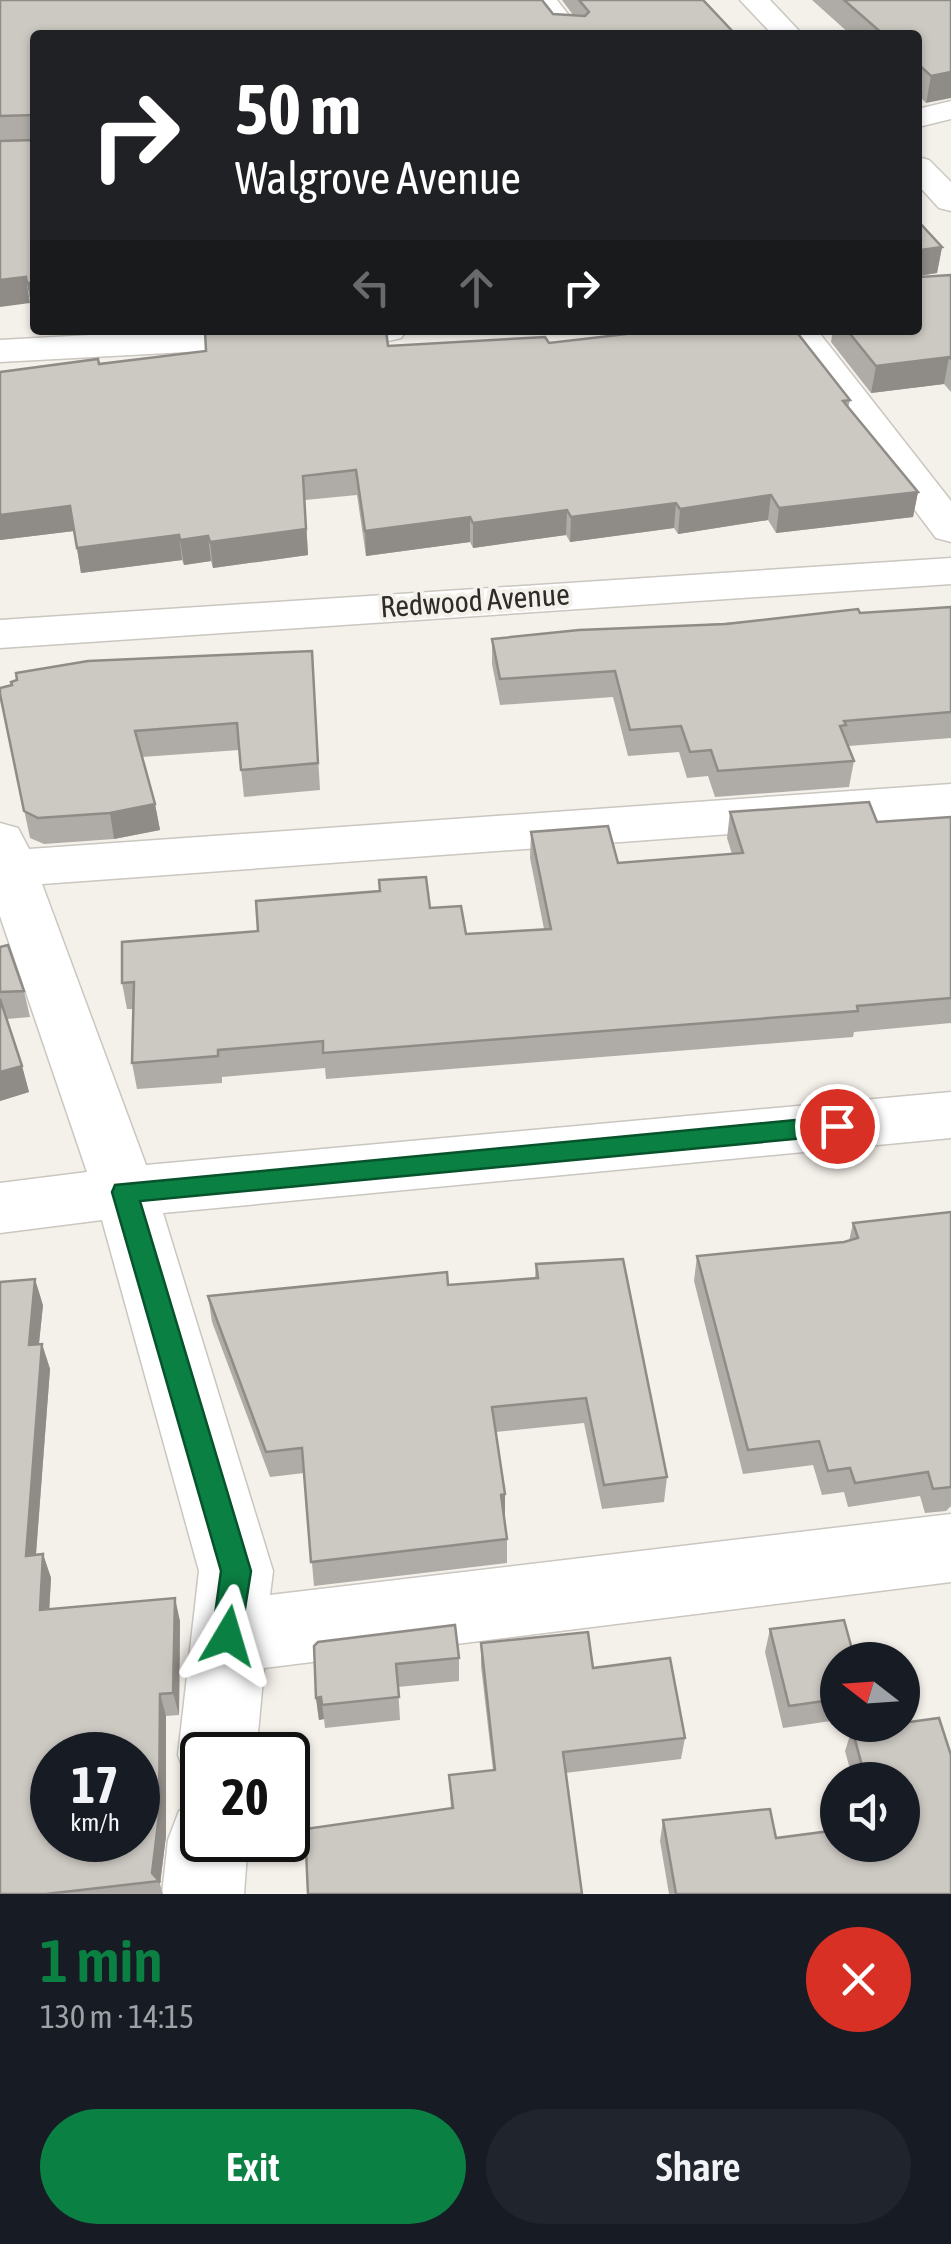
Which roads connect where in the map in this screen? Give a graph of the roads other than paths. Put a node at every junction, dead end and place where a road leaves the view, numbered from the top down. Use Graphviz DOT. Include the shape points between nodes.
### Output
graph roads {
  1 [pos="543,0"];
  2 [pos="754,0"];
  3 [pos="566,30"];
  4 [pos="783,30"];
  5 [pos="951,110"];
  6 [pos="922,117"];
  7 [pos="922,171"];
  8 [pos="951,201"];
  9 [pos="291,335"];
  10 [pos="802,335"];
  11 [pos="0,350"];
  12 [pos="951,528"];
  13 [pos="951,570"];
  14 [pos="0,634"];
  15 [pos="951,801"];
  16 [pos="5,854"];
  17 [pos="951,1115"];
  18 [pos="124,1192"];
  19 [pos="0,1208"];
  20 [pos="951,1548"];
  21 [pos="228,1636"];
  22 [pos="218,1732"];
  23 [pos="206,1862"];
  24 [pos="203,1894"];
  1 -- 3 [label="street"];
  2 -- 4 [label="street"];
  5 -- 6 [label="street"];
  7 -- 8 [label="street"];
  9 -- 11 [label="street"];
  10 -- 12 [label="street"];
  13 -- 14 [label="street, Redwood Avenue"];
  15 -- 16 [label="street"];
  16 -- 18 [label="street"];
  17 -- 18 [label="street"];
  18 -- 19 [label="street"];
  18 -- 21 [label="street" via="236,1571"];
  20 -- 21 [label="street"];
  21 -- 22 [label="street"];
  23 -- 24 [label="street"];
}
